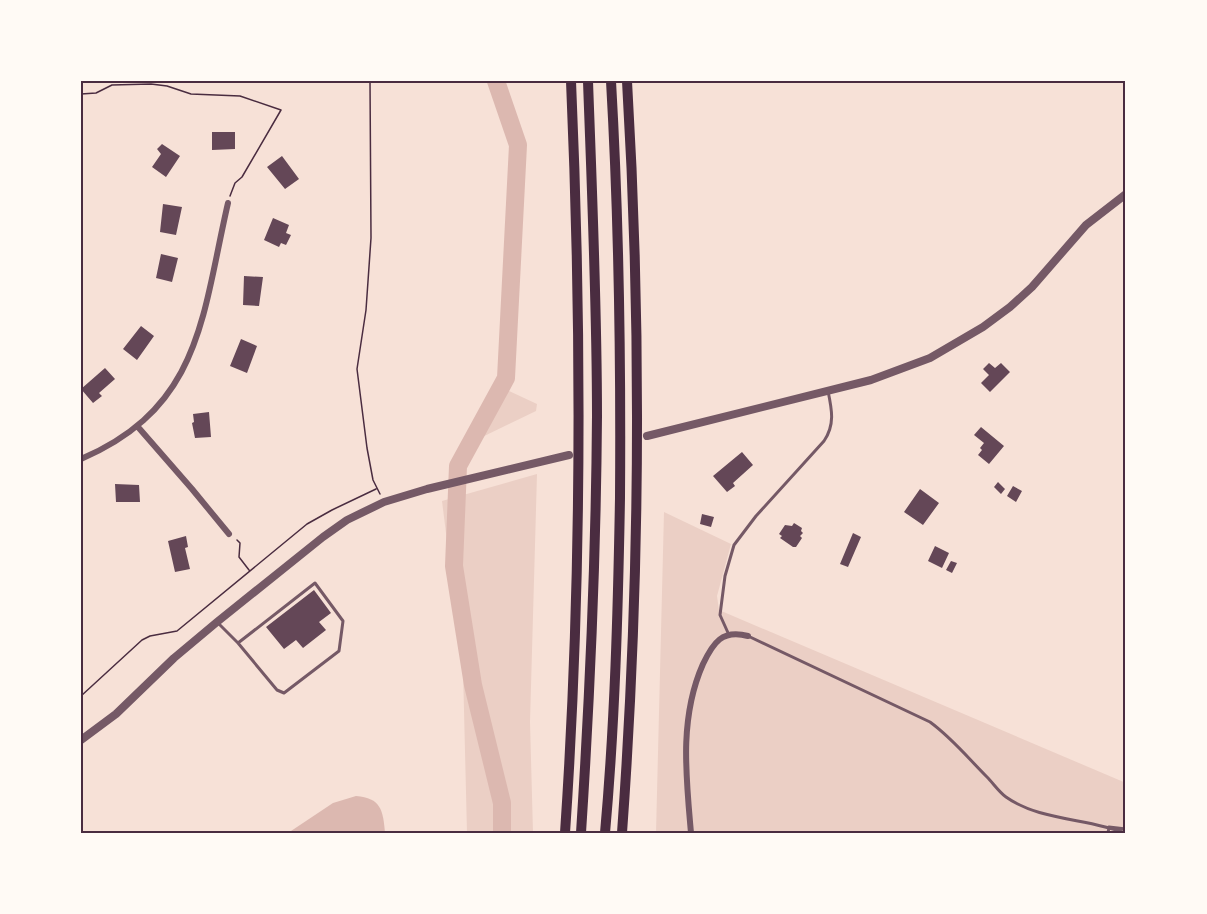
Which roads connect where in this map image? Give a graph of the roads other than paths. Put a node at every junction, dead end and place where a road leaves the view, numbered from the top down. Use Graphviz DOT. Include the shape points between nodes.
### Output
graph roads {
  1 [pos="571,81"];
  2 [pos="588,81"];
  3 [pos="611,81"];
  4 [pos="627,81"];
  5 [pos="1126,194"];
  6 [pos="228,203"];
  7 [pos="828,391"];
  8 [pos="138,427"];
  9 [pos="647,436"];
  10 [pos="569,455"];
  11 [pos="81,459"];
  12 [pos="229,534"];
  13 [pos="217,622"];
  14 [pos="729,635"];
  15 [pos="748,636"];
  16 [pos="238,644"];
  17 [pos="81,740"];
  18 [pos="1109,827"];
  19 [pos="1126,829"];
  20 [pos="565,833"];
  21 [pos="581,833"];
  22 [pos="605,833"];
  23 [pos="622,833"];
  24 [pos="691,833"];
  25 [pos="1108,833"];
  26 [pos="1125,833"];
  1 -- 20 [label="highway" via="580,419 576,613"];
  2 -- 21 [label="highway" via="597,415"];
  3 -- 22 [label="highway" via="619,255 620,470 613,720"];
  4 -- 23 [label="highway" via="638,410 631,692"];
  5 -- 7 [label="street" via="1086,225 1032,287 983,327 930,358"];
  6 -- 8 [label="street" via="195,344 170,391"];
  7 -- 9 [label="street"];
  7 -- 14 [label="lane" via="830,432 734,545 720,615"];
  8 -- 11 [label="street"];
  8 -- 12 [label="street"];
  10 -- 13 [label="street" via="384,502 323,537"];
  13 -- 16 [label="lane"];
  13 -- 17 [label="street" via="116,714"];
  14 -- 15 [label="street"];
  14 -- 24 [label="street" via="718,641 707,656 690,702 686,749"];
  15 -- 18 [label="lane" via="930,723 946,734 1005,796 1059,818"];
  16 -- 16 [label="lane" via="277,690 284,693 339,651 343,621 315,583"];
  18 -- 19 [label="lane"];
  18 -- 25 [label="lane"];
  18 -- 26 [label="lane"];
}
